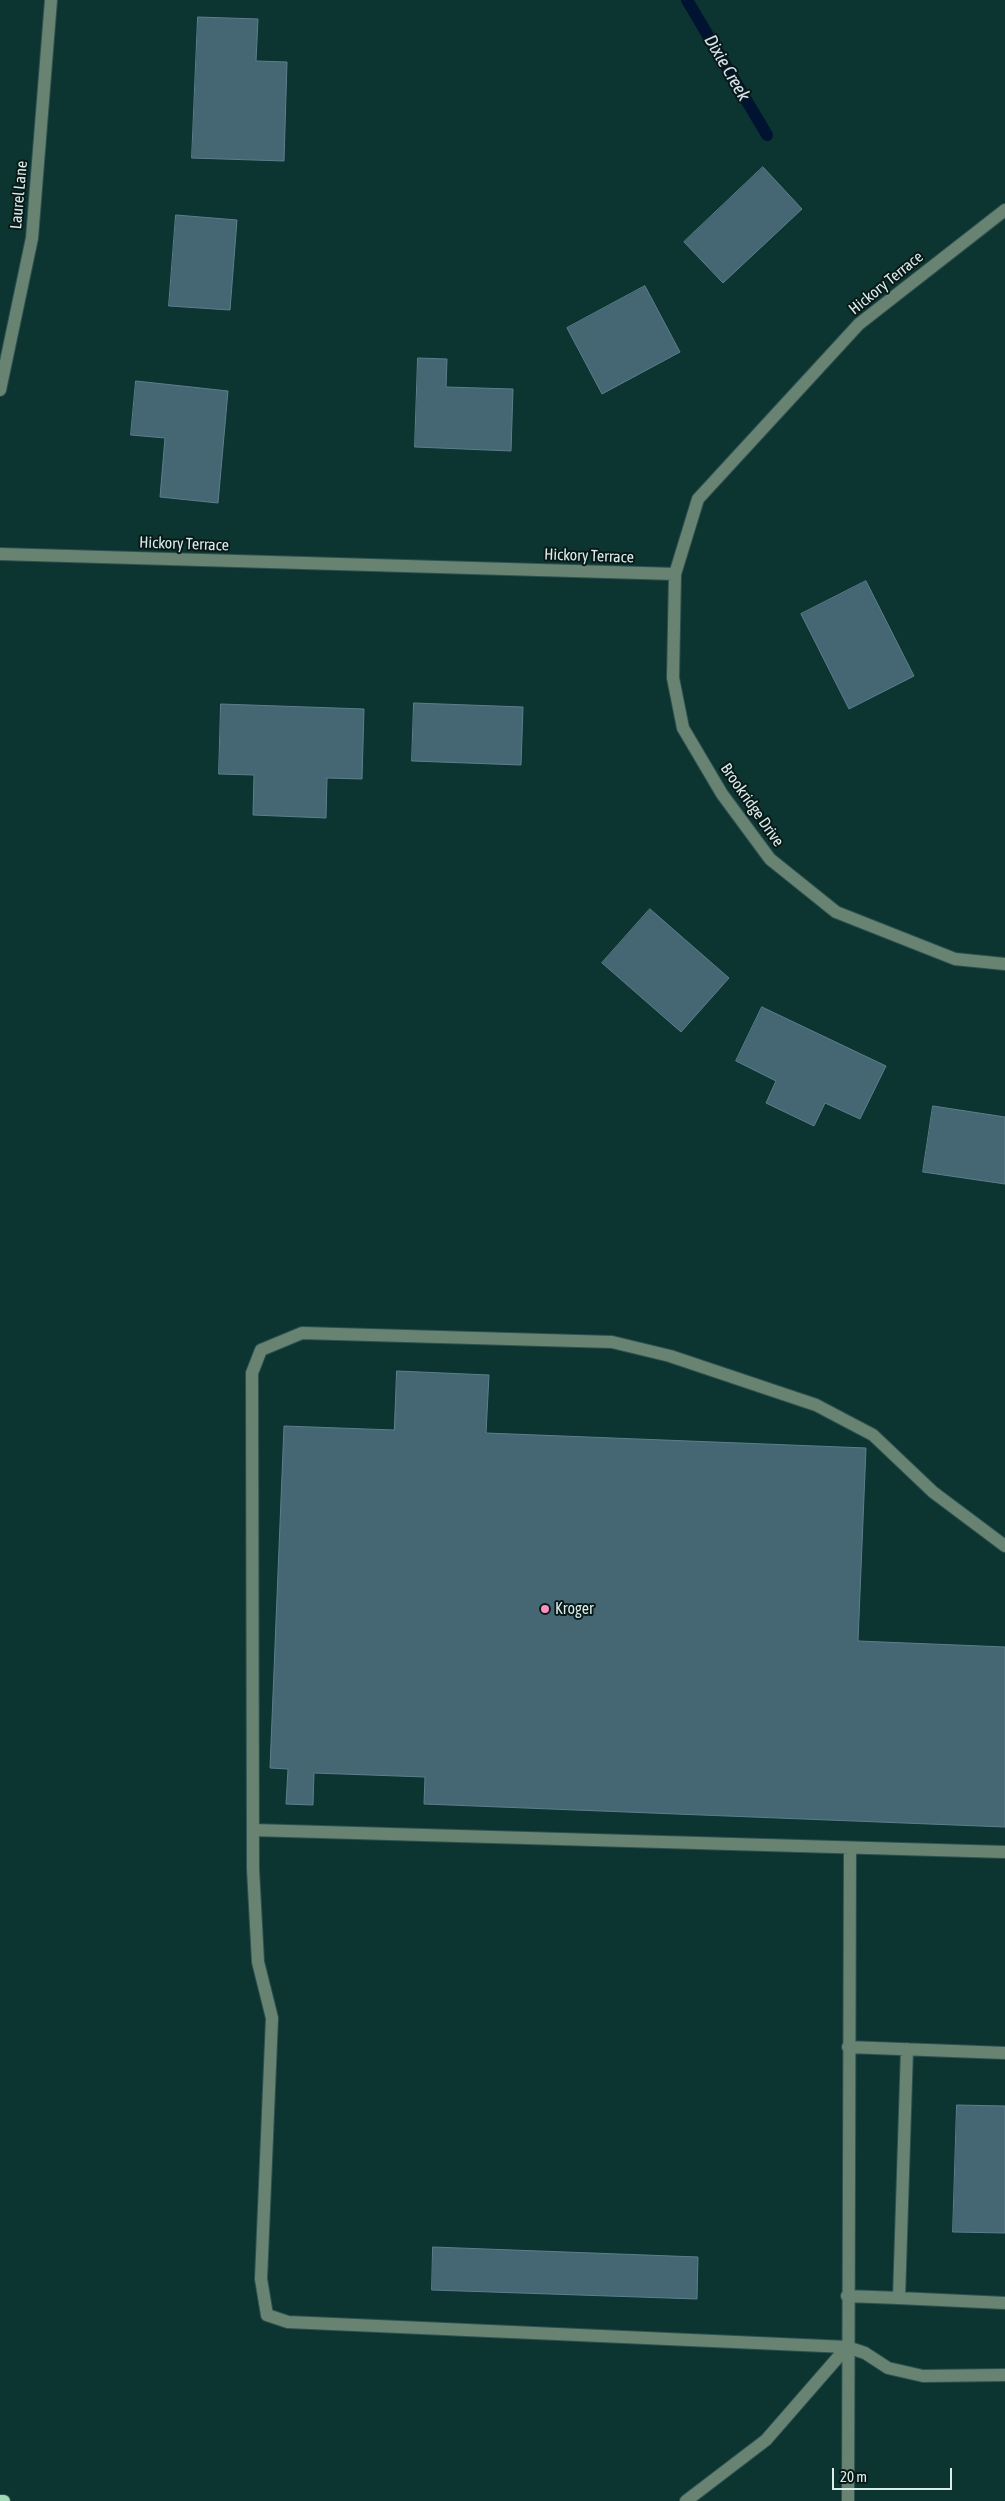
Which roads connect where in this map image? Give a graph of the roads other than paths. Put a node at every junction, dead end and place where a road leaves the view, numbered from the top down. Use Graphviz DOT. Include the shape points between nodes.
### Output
graph roads {
  1 [pos="51,0"];
  2 [pos="1005,210"];
  3 [pos="0,390"];
  4 [pos="0,554"];
  5 [pos="675,574"];
  6 [pos="1005,964"];
  7 [pos="1005,1546"];
  8 [pos="253,1830"];
  9 [pos="850,1848"];
  10 [pos="1005,1852"];
  11 [pos="848,2046"];
  12 [pos="907,2049"];
  13 [pos="1005,2053"];
  14 [pos="847,2296"];
  15 [pos="899,2298"];
  16 [pos="1005,2303"];
  17 [pos="847,2347"];
  18 [pos="1005,2375"];
  19 [pos="0,2501"];
  20 [pos="4,2501"];
  21 [pos="686,2501"];
  22 [pos="848,2501"];
  1 -- 3 [label="street, Laurel Lane" via="32,238"];
  2 -- 5 [label="street, Hickory Terrace" via="859,324 698,499"];
  4 -- 5 [label="street, Hickory Terrace"];
  5 -- 6 [label="street, Brookridge Drive" via="673,678 683,728 722,794 770,859 836,912 955,959"];
  7 -- 8 [label="street" via="933,1492 873,1435 816,1405 670,1356 612,1342 302,1332 261,1350 252,1373"];
  8 -- 9 [label="street"];
  8 -- 17 [label="street" via="258,1962 272,2018 261,2279 267,2315 288,2322"];
  9 -- 10 [label="street"];
  9 -- 11 [label="street"];
  11 -- 12 [label="street"];
  11 -- 14 [label="street"];
  12 -- 13 [label="street"];
  12 -- 15 [label="street"];
  14 -- 15 [label="street"];
  14 -- 17 [label="street"];
  15 -- 16 [label="street"];
  17 -- 18 [label="street" via="865,2352 888,2368 923,2376"];
  17 -- 21 [label="street" via="766,2440"];
  17 -- 22 [label="street"];
  19 -- 20 [label="main road"];
}
